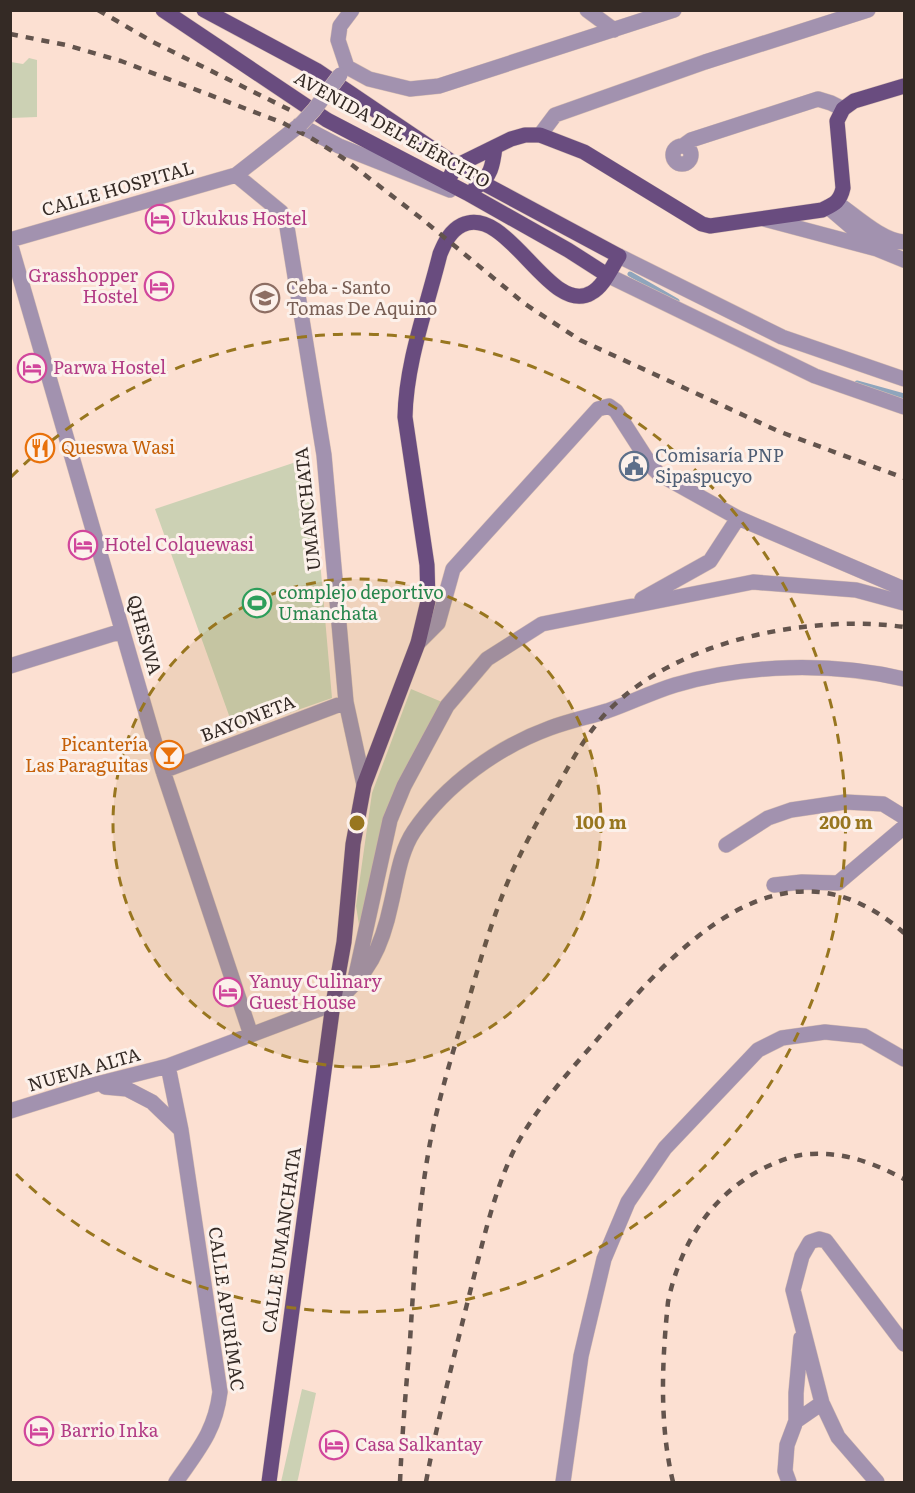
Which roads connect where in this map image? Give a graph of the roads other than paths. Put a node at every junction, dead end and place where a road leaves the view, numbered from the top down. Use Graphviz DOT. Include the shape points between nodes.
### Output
graph roads {
  1 [pos="163,10"];
  2 [pos="204,10"];
  3 [pos="352,10"];
  4 [pos="587,10"];
  5 [pos="674,10"];
  6 [pos="868,10"];
  7 [pos="614,30"];
  8 [pos="343,71"];
  9 [pos="904,86"];
  10 [pos="843,109"];
  11 [pos="300,124"];
  12 [pos="540,135"];
  13 [pos="684,145"];
  14 [pos="495,147"];
  15 [pos="456,166"];
  16 [pos="236,175"];
  17 [pos="447,182"];
  18 [pos="483,183"];
  19 [pos="467,193"];
  20 [pos="832,205"];
  21 [pos="764,219"];
  22 [pos="10,241"];
  23 [pos="904,242"];
  24 [pos="877,249"];
  25 [pos="619,256"];
  26 [pos="904,261"];
  27 [pos="607,275"];
  28 [pos="904,380"];
  29 [pos="904,406"];
  30 [pos="738,518"];
  31 [pos="904,589"];
  32 [pos="904,603"];
  33 [pos="628,606"];
  34 [pos="123,631"];
  35 [pos="418,643"];
  36 [pos="10,666"];
  37 [pos="904,679"];
  38 [pos="346,702"];
  39 [pos="163,771"];
  40 [pos="364,785"];
  41 [pos="904,817"];
  42 [pos="904,827"];
  43 [pos="726,845"];
  44 [pos="774,885"];
  45 [pos="353,988"];
  46 [pos="333,1004"];
  47 [pos="251,1035"];
  48 [pos="904,1059"];
  49 [pos="168,1066"];
  50 [pos="93,1085"];
  51 [pos="10,1111"];
  52 [pos="181,1130"];
  53 [pos="803,1326"];
  54 [pos="904,1344"];
  55 [pos="822,1403"];
  56 [pos="796,1421"];
  57 [pos="176,1482"];
  58 [pos="268,1482"];
  59 [pos="563,1482"];
  60 [pos="789,1482"];
  61 [pos="877,1482"];
  1 -- 17 [label="main road, AVENIDA DEL EJÉRCITO" via="327,120"];
  2 -- 15 [label="main road, AVENIDA DEL EJÉRCITO" via="316,70"];
  3 -- 8 [label="street" via="340,26"];
  4 -- 7 [label="street"];
  5 -- 7 [label="street"];
  6 -- 12 [label="street" via="555,114"];
  7 -- 8 [label="street" via="439,86 410,89"];
  8 -- 11 [label="street, bridge"];
  9 -- 10 [label="main road" via="854,101"];
  10 -- 13 [label="street" via="818,99"];
  10 -- 20 [label="main road" via="837,121 843,188"];
  11 -- 16 [label="street"];
  11 -- 19 [label="street" via="339,146 446,189"];
  12 -- 14 [label="main road" via="525,135"];
  12 -- 21 [label="main road" via="584,152 702,224"];
  14 -- 15 [label="main road"];
  14 -- 18 [label="main road" via="493,167"];
  15 -- 17 [label="main road"];
  15 -- 18 [label="main road, AVENIDA DEL EJÉRCITO"];
  16 -- 22 [label="street, CALLE HOSPITAL"];
  16 -- 38 [label="street, UMANCHATA" via="281,212 286,221 324,455"];
  17 -- 19 [label="main road, AVENIDA DEL EJÉRCITO"];
  18 -- 19 [label="main road"];
  18 -- 25 [label="main road, AVENIDA DEL EJÉRCITO"];
  19 -- 27 [label="main road, AVENIDA DEL EJÉRCITO"];
  20 -- 21 [label="main road"];
  20 -- 23 [label="street" via="895,242"];
  20 -- 24 [label="street"];
  21 -- 24 [label="street"];
  22 -- 34 [label="street, QHESWA"];
  24 -- 26 [label="street"];
  25 -- 27 [label="main road"];
  25 -- 28 [label="street" via="782,336"];
  27 -- 29 [label="street" via="814,376"];
  27 -- 35 [label="main road" via="590,294 574,297 554,286 490,226 468,223 446,240 405,397 428,565 428,600"];
  30 -- 31 [label="street"];
  30 -- 33 [label="street" via="710,561"];
  30 -- 35 [label="street" via="655,471 616,411 609,406 598,409 453,569 438,623"];
  32 -- 33 [label="street" via="856,590 753,582"];
  33 -- 45 [label="street" via="542,624 487,659 447,706 390,820"];
  34 -- 36 [label="street"];
  34 -- 39 [label="street, QHESWA"];
  35 -- 40 [label="main road"];
  37 -- 45 [label="street, NUEVA ALTA" via="849,669 770,670 717,676 673,686 528,737 478,766 447,792 414,832 397,871 383,936"];
  38 -- 39 [label="street, BAYONETA"];
  38 -- 40 [label="street, UMANCHATA"];
  39 -- 47 [label="street, QHESWA"];
  40 -- 46 [label="main road, UMANCHATA"];
  41 -- 43 [label="street" via="883,804 845,802 791,810 768,818"];
  42 -- 44 [label="street" via="838,883"];
  45 -- 46 [label="street, NUEVA ALTA"];
  46 -- 47 [label="street, NUEVA ALTA"];
  46 -- 58 [label="main road, CALLE UMANCHATA"];
  47 -- 49 [label="street, NUEVA ALTA"];
  48 -- 59 [label="street" via="864,1036 825,1032 782,1038 758,1050 665,1148 628,1202 604,1259 581,1356"];
  49 -- 50 [label="street, NUEVA ALTA"];
  49 -- 52 [label="street, CALLE APURÍMAC"];
  50 -- 51 [label="street, NUEVA ALTA"];
  50 -- 52 [label="street" via="127,1089 152,1102"];
  52 -- 57 [label="street, CALLE APURÍMAC" via="220,1392 211,1431"];
  53 -- 54 [label="street" via="793,1290 802,1256 810,1242 819,1239 826,1241"];
  53 -- 55 [label="street"];
  53 -- 56 [label="street"];
  55 -- 56 [label="street"];
  55 -- 61 [label="street" via="838,1437"];
  56 -- 60 [label="street" via="787,1445 785,1471"];
}
